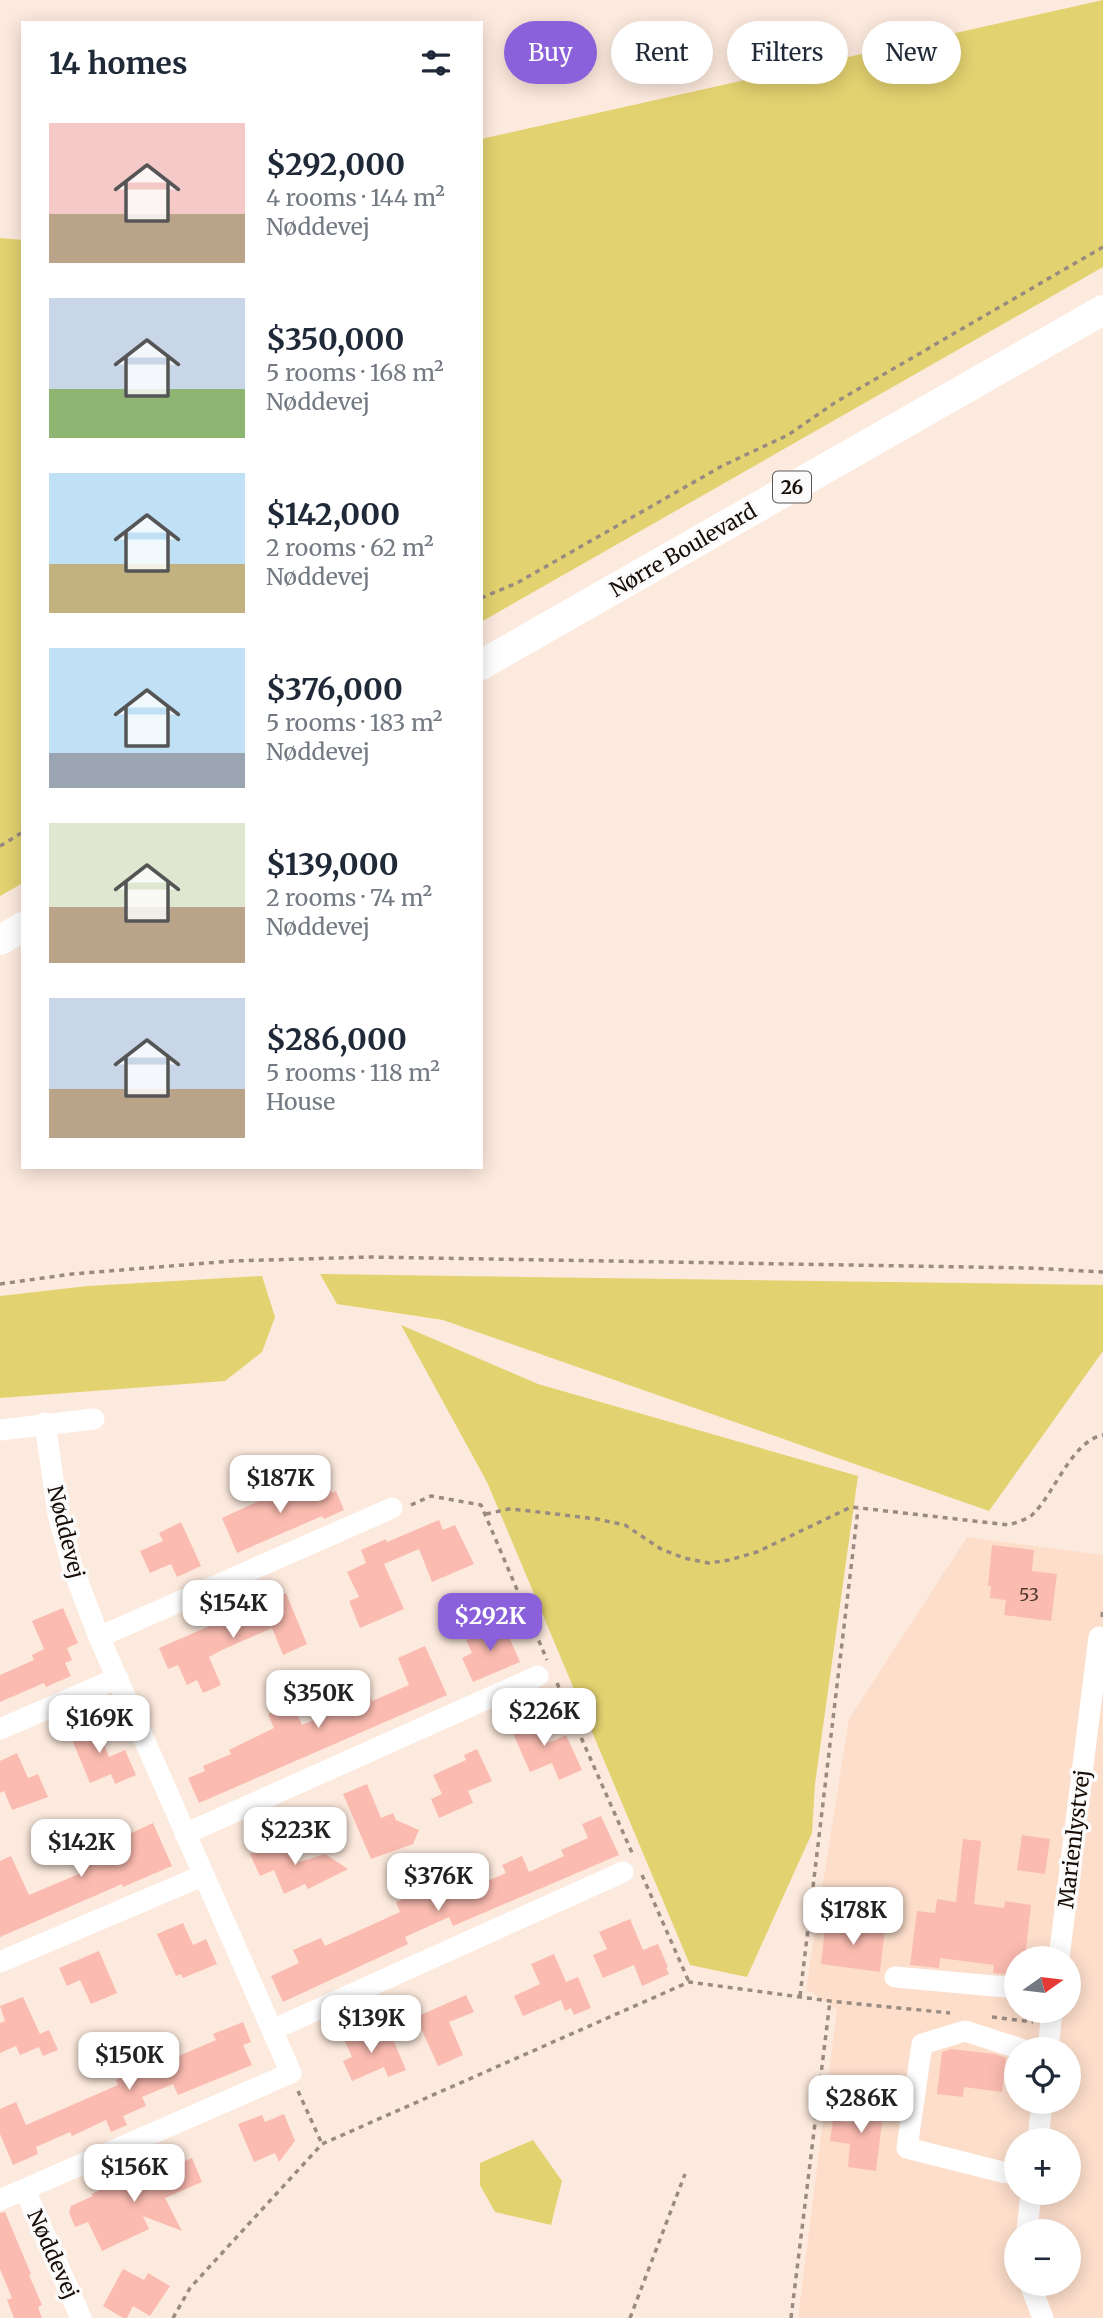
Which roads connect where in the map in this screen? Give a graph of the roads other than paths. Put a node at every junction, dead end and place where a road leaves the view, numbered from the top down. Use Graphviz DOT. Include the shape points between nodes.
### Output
graph roads {
  1 [pos="1103,310"];
  2 [pos="483,664"];
  3 [pos="21,928"];
  4 [pos="0,940"];
  5 [pos="94,1419"];
  6 [pos="45,1423"];
  7 [pos="0,1430"];
  8 [pos="392,1508"];
  9 [pos="99,1636"];
  10 [pos="1099,1637"];
  11 [pos="549,1676"];
  12 [pos="118,1678"];
  13 [pos="1096,1723"];
  14 [pos="0,1729"];
  15 [pos="186,1834"];
  16 [pos="623,1872"];
  17 [pos="204,1875"];
  18 [pos="1061,1946"];
  19 [pos="0,1962"];
  20 [pos="895,1977"];
  21 [pos="1004,1987"];
  22 [pos="272,2030"];
  23 [pos="1004,2044"];
  24 [pos="1004,2172"];
  25 [pos="25,2190"];
  26 [pos="0,2200"];
  27 [pos="1035,2296"];
  28 [pos="81,2318"];
  29 [pos="1043,2318"];
  1 -- 2 [label="highway, Nørre Boulevard / 26"];
  3 -- 4 [label="highway"];
  5 -- 6 [label="street"];
  6 -- 7 [label="street"];
  6 -- 9 [label="street, Nøddevej" via="58,1514"];
  8 -- 9 [label="street"];
  9 -- 12 [label="street, Nøddevej"];
  10 -- 13 [label="street, Marienlystvej"];
  11 -- 15 [label="street"];
  12 -- 14 [label="street"];
  12 -- 15 [label="street, Nøddevej"];
  13 -- 18 [label="street, Marienlystvej"];
  15 -- 17 [label="street, Nøddevej"];
  16 -- 22 [label="street"];
  17 -- 19 [label="street"];
  17 -- 22 [label="street, Nøddevej"];
  20 -- 21 [label="street"];
  22 -- 25 [label="street, Nøddevej" via="290,2073"];
  23 -- 24 [label="street" via="965,2031 922,2044 907,2148"];
  25 -- 26 [label="street, Nøddevej"];
  25 -- 28 [label="street, Nøddevej"];
  27 -- 29 [label="street"];
}
